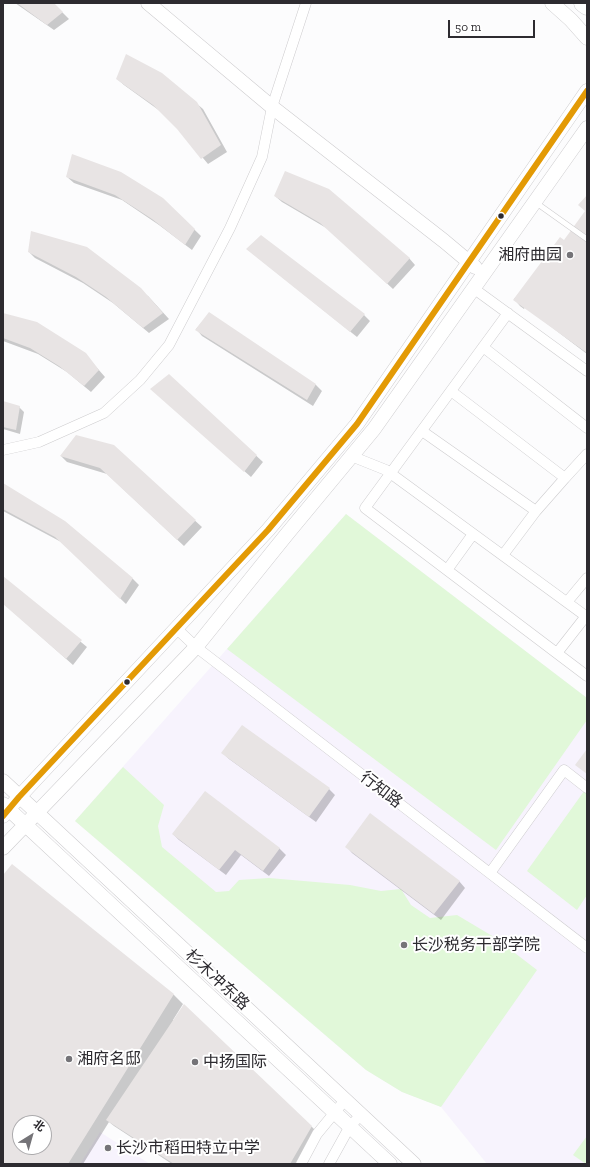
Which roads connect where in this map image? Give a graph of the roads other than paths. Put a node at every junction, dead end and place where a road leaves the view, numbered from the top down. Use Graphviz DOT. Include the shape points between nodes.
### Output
graph roads {
  1 [pos="148,3"];
  2 [pos="306,3"];
  3 [pos="552,3"];
  4 [pos="583,3"];
  5 [pos="587,6"];
  6 [pos="587,38"];
  7 [pos="587,91"];
  8 [pos="272,108"];
  9 [pos="587,128"];
  10 [pos="534,201"];
  11 [pos="587,239"];
  12 [pos="468,262"];
  13 [pos="483,273"];
  14 [pos="473,288"];
  15 [pos="508,313"];
  16 [pos="483,347"];
  17 [pos="587,371"];
  18 [pos="451,391"];
  19 [pos="587,428"];
  20 [pos="422,431"];
  21 [pos="3,450"];
  22 [pos="587,454"];
  23 [pos="351,456"];
  24 [pos="391,474"];
  25 [pos="565,478"];
  26 [pos="536,511"];
  27 [pos="473,534"];
  28 [pos="503,555"];
  29 [pos="447,570"];
  30 [pos="587,578"];
  31 [pos="567,602"];
  32 [pos="587,617"];
  33 [pos="177,629"];
  34 [pos="196,647"];
  35 [pos="557,653"];
  36 [pos="587,676"];
  37 [pos="3,782"];
  38 [pos="587,788"];
  39 [pos="19,797"];
  40 [pos="5,809"];
  41 [pos="36,812"];
  42 [pos="25,824"];
  43 [pos="3,848"];
  44 [pos="490,874"];
  45 [pos="587,948"];
  46 [pos="345,1100"];
  47 [pos="335,1112"];
  48 [pos="361,1115"];
  49 [pos="350,1126"];
  50 [pos="301,1164"];
  51 [pos="329,1164"];
  52 [pos="390,1164"];
  53 [pos="414,1164"];
  1 -- 8 [label="main road"];
  2 -- 8 [label="street"];
  3 -- 6 [label="main road"];
  4 -- 5 [label="highway"];
  7 -- 12 [label="main road"];
  8 -- 12 [label="main road"];
  8 -- 21 [label="street" via="259,164 230,228 169,345 140,380 104,413 39,442"];
  9 -- 10 [label="main road"];
  10 -- 11 [label="lane"];
  10 -- 13 [label="main road"];
  12 -- 13 [label="main road"];
  12 -- 33 [label="main road" via="357,424 268,530"];
  13 -- 14 [label="main road"];
  14 -- 15 [label="street"];
  14 -- 23 [label="main road" via="374,429"];
  15 -- 16 [label="street"];
  15 -- 17 [label="street"];
  16 -- 18 [label="street"];
  16 -- 19 [label="street"];
  18 -- 20 [label="street"];
  18 -- 25 [label="street"];
  20 -- 24 [label="street"];
  20 -- 26 [label="street"];
  22 -- 25 [label="street"];
  23 -- 24 [label="street"];
  23 -- 34 [label="main road"];
  24 -- 27 [label="street"];
  24 -- 29 [label="street" via="365,508"];
  25 -- 26 [label="street"];
  26 -- 28 [label="street"];
  27 -- 28 [label="street"];
  27 -- 29 [label="street"];
  28 -- 31 [label="street"];
  29 -- 35 [label="street"];
  30 -- 31 [label="street"];
  31 -- 32 [label="street"];
  32 -- 35 [label="street"];
  33 -- 34 [label="street, 行知路"];
  33 -- 39 [label="main road"];
  34 -- 41 [label="main road"];
  34 -- 44 [label="street, 行知路"];
  35 -- 36 [label="street"];
  37 -- 39 [label="main road, 杉木冲东路"];
  38 -- 44 [label="street" via="564,770"];
  39 -- 40 [label="main road"];
  39 -- 41 [label="main road, 杉木冲东路"];
  40 -- 42 [label="main road, 杉木冲东路"];
  41 -- 42 [label="main road"];
  41 -- 46 [label="main road, 杉木冲东路"];
  42 -- 43 [label="main road"];
  42 -- 47 [label="main road, 杉木冲东路"];
  44 -- 45 [label="street, 行知路"];
  46 -- 47 [label="street"];
  46 -- 48 [label="main road, 杉木冲东路"];
  47 -- 49 [label="main road, 杉木冲东路"];
  47 -- 50 [label="street" via="318,1134"];
  48 -- 49 [label="street"];
  48 -- 53 [label="main road, 杉木冲东路"];
  49 -- 51 [label="street"];
  49 -- 52 [label="main road, 杉木冲东路"];
}
